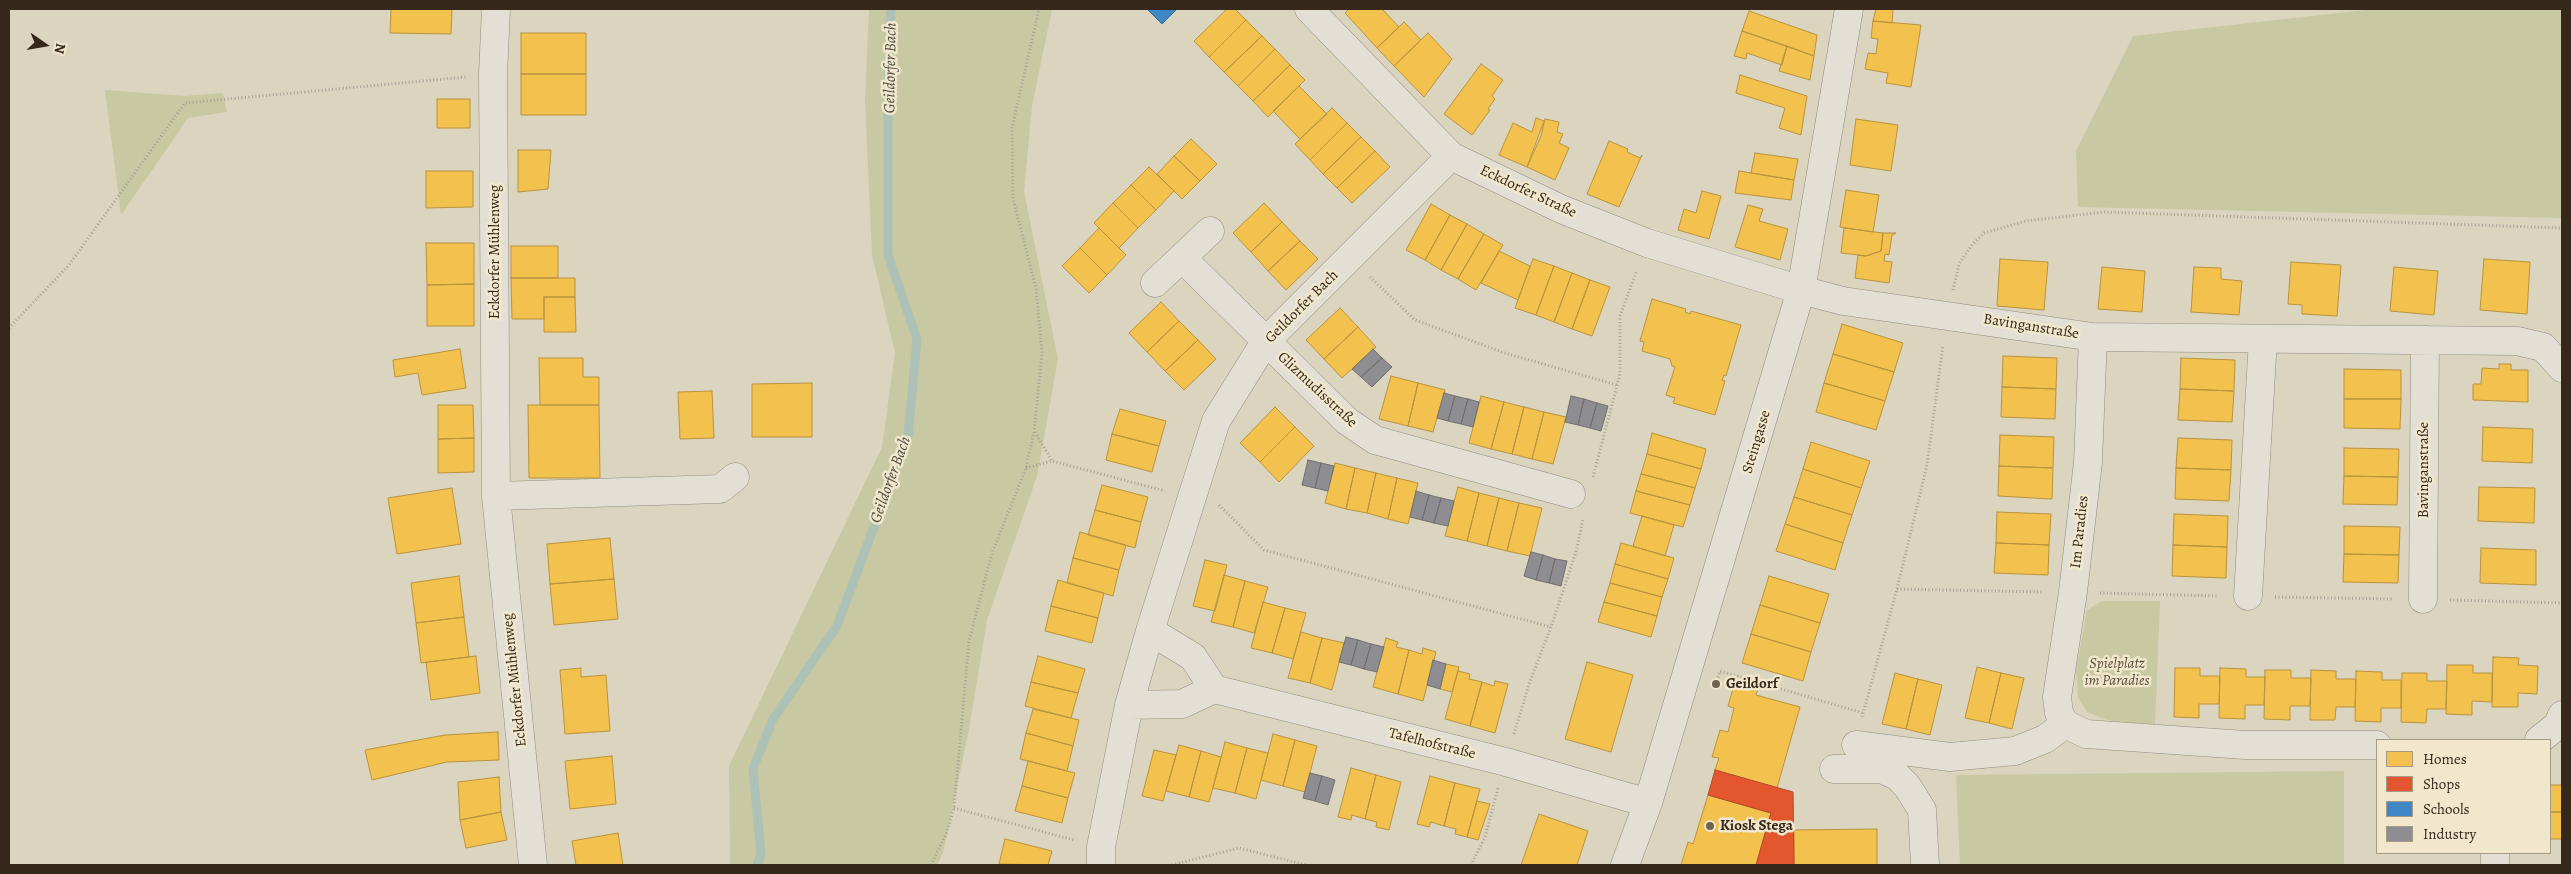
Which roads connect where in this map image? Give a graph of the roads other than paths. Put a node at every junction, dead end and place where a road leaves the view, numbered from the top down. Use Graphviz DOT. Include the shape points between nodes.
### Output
graph roads {
  1 [pos="496,9"];
  2 [pos="1309,9"];
  3 [pos="1849,9"];
  4 [pos="1451,156"];
  5 [pos="1210,230"];
  6 [pos="1182,258"];
  7 [pos="1155,283"];
  8 [pos="1801,290"];
  9 [pos="2094,337"];
  10 [pos="2263,339"];
  11 [pos="2425,340"];
  12 [pos="1265,342"];
  13 [pos="2562,368"];
  14 [pos="735,477"];
  15 [pos="496,496"];
  16 [pos="1583,496"];
  17 [pos="2248,596"];
  18 [pos="2422,600"];
  19 [pos="1150,631"];
  20 [pos="1214,689"];
  21 [pos="1129,705"];
  22 [pos="2562,715"];
  23 [pos="2065,724"];
  24 [pos="2540,739"];
  25 [pos="1856,745"];
  26 [pos="2376,745"];
  27 [pos="1834,769"];
  28 [pos="1648,802"];
  29 [pos="1101,856"];
  30 [pos="533,865"];
  31 [pos="1625,865"];
  32 [pos="1925,865"];
  1 -- 15 [label="street, Eckdorfer Mühlenweg" via="493,74"];
  2 -- 4 [label="street, Eckdorfer Straße"];
  3 -- 8 [label="street, Steingasse"];
  4 -- 8 [label="street, Eckdorfer Straße" via="1561,209 1647,243"];
  4 -- 12 [label="street, Geildorfer Bach"];
  5 -- 6 [label="street"];
  6 -- 7 [label="street"];
  6 -- 12 [label="street, Glizmudisstraße"];
  8 -- 9 [label="street, Bavinganstraße" via="1843,301"];
  8 -- 28 [label="street, Steingasse"];
  9 -- 10 [label="street, Bavinganstraße"];
  9 -- 23 [label="street, Im Paradies" via="2088,462 2074,592 2057,697 2059,713"];
  10 -- 11 [label="street, Bavinganstraße"];
  10 -- 17 [label="street"];
  11 -- 13 [label="street, Bavinganstraße" via="2517,341 2543,347"];
  11 -- 18 [label="street, Bavinganstraße"];
  12 -- 16 [label="street, Glizmudisstraße" via="1347,421 1375,440"];
  12 -- 19 [label="street, Geildorfer Bach" via="1216,421"];
  14 -- 15 [label="street" via="720,489"];
  15 -- 30 [label="street, Eckdorfer Mühlenweg"];
  19 -- 20 [label="street" via="1193,657"];
  19 -- 21 [label="street, Geildorfer Bach"];
  20 -- 21 [label="street" via="1182,704"];
  20 -- 28 [label="street, Tafelhofstraße" via="1506,762"];
  21 -- 29 [label="street, Geildorfer Bach"];
  22 -- 24 [label="street" via="2558,725"];
  23 -- 25 [label="street" via="2044,739 2015,750 1950,757"];
  23 -- 26 [label="street" via="2086,734 2245,745"];
  27 -- 32 [label="street" via="1882,769 1897,776 1907,786 1922,810"];
  28 -- 31 [label="street, Steingasse"];
}
